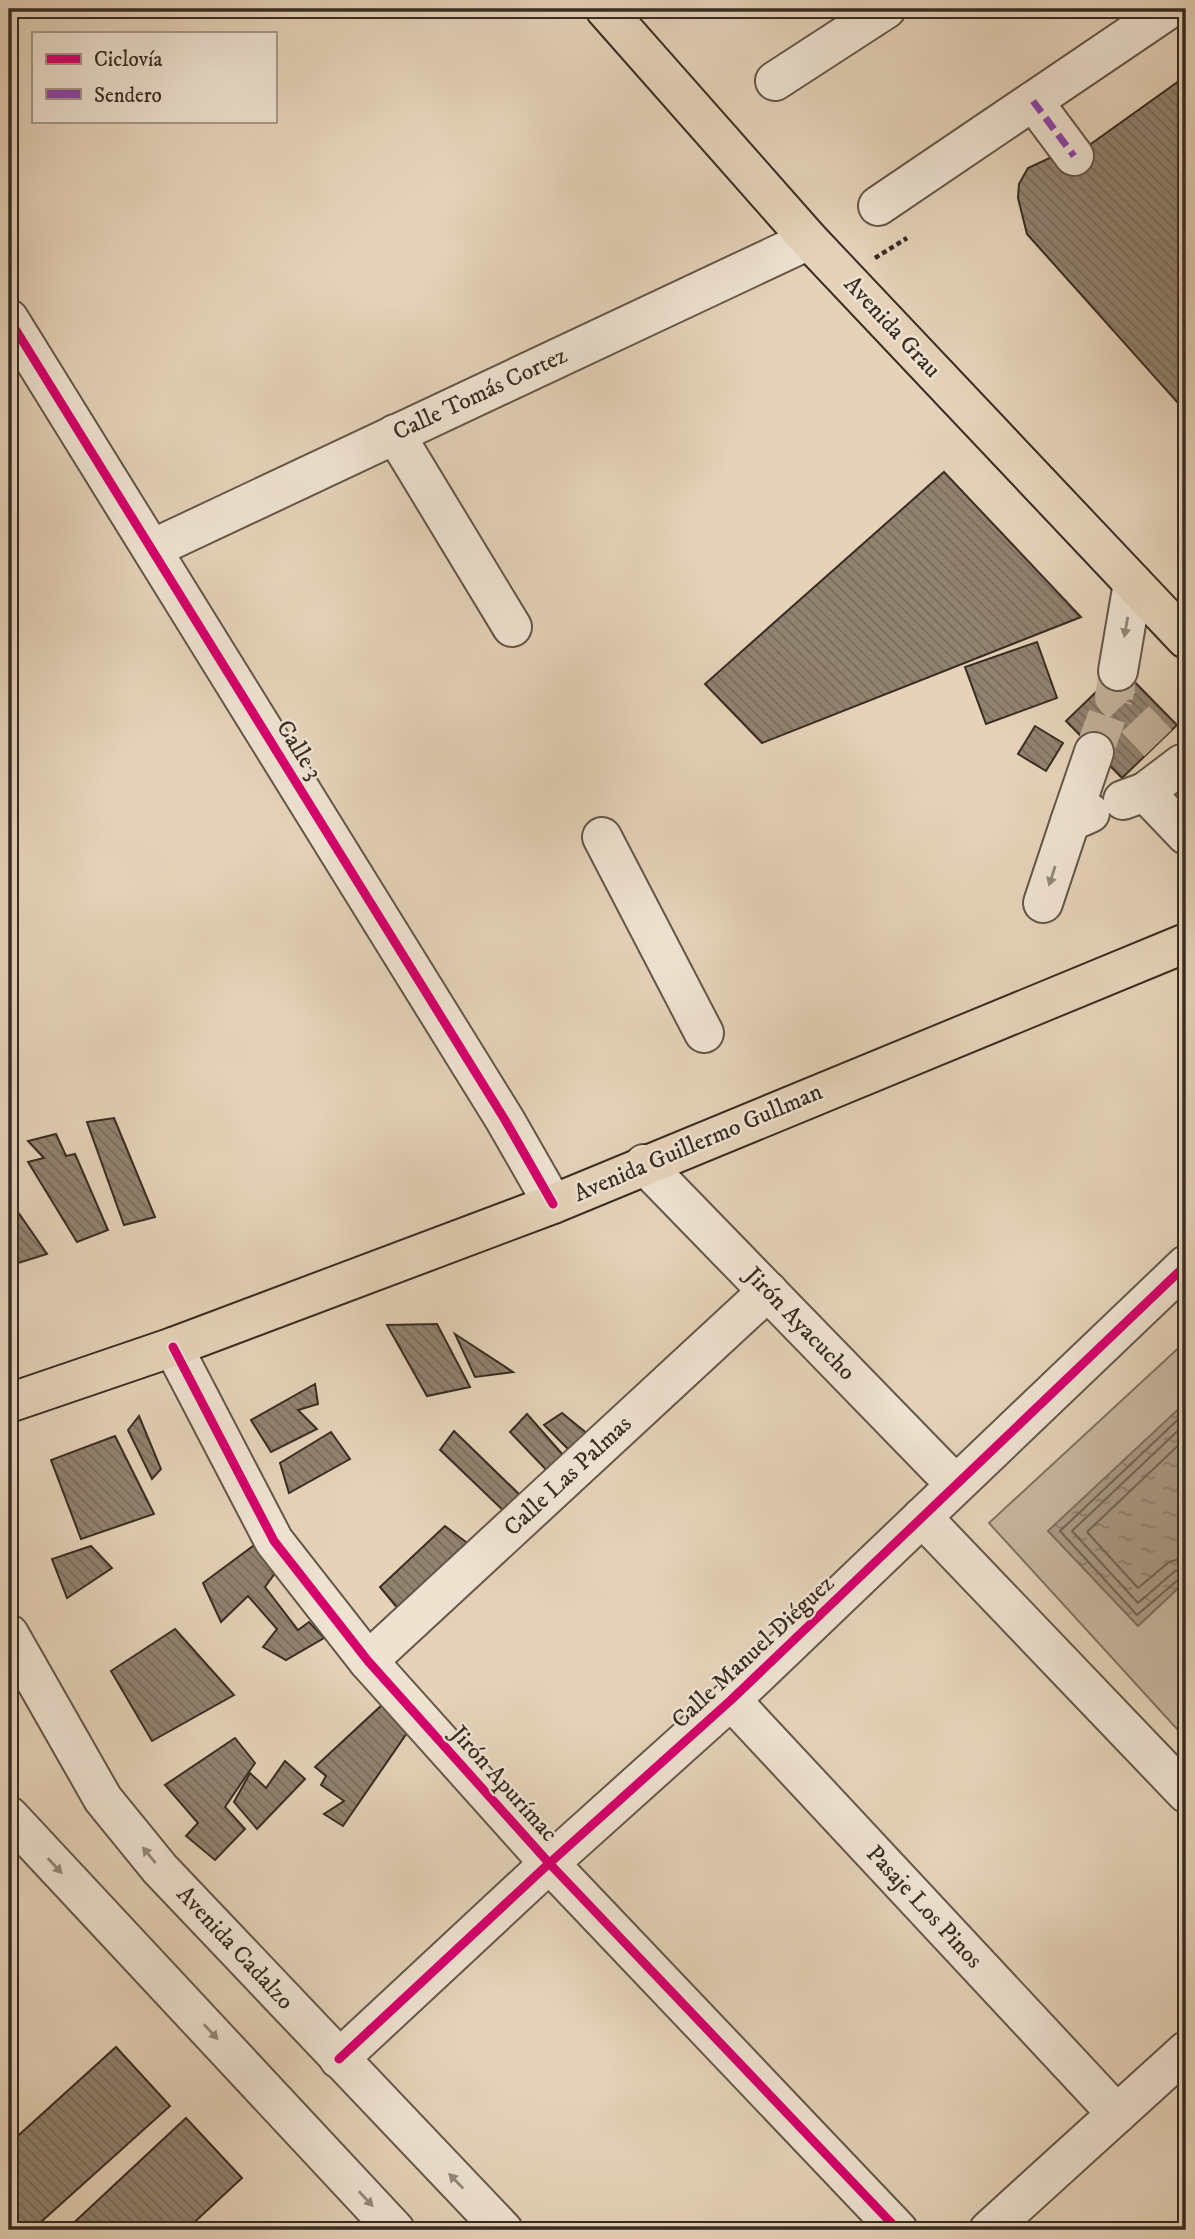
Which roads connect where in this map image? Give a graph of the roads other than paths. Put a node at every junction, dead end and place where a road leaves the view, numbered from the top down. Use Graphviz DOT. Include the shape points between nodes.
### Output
graph roads {
  1 [pos="604,9"];
  2 [pos="886,9"];
  3 [pos="1169,9"];
  4 [pos="775,81"];
  5 [pos="1032,101"];
  6 [pos="1074,156"];
  7 [pos="878,206"];
  8 [pos="809,240"];
  9 [pos="9,319"];
  10 [pos="395,434"];
  11 [pos="152,549"];
  12 [pos="1133,583"];
  13 [pos="512,626"];
  14 [pos="1186,639"];
  15 [pos="1118,671"];
  16 [pos="1094,752"];
  17 [pos="1176,757"];
  18 [pos="1107,807"];
  19 [pos="1186,835"];
  20 [pos="602,837"];
  21 [pos="1043,904"];
  22 [pos="1186,943"];
  23 [pos="704,1033"];
  24 [pos="644,1164"];
  25 [pos="553,1204"];
  26 [pos="1186,1265"];
  27 [pos="768,1290"];
  28 [pos="173,1347"];
  29 [pos="9,1403"];
  30 [pos="955,1484"];
  31 [pos="922,1517"];
  32 [pos="9,1634"];
  33 [pos="368,1661"];
  34 [pos="731,1700"];
  35 [pos="1186,1793"];
  36 [pos="9,1816"];
  37 [pos="549,1863"];
  38 [pos="1186,2051"];
  39 [pos="339,2059"];
  40 [pos="1117,2114"];
  41 [pos="395,2230"];
  42 [pos="503,2230"];
  43 [pos="898,2230"];
  44 [pos="989,2230"];
  1 -- 8 [label="main road, Avenida Grau"];
  2 -- 4 [label="street"];
  3 -- 5 [label="street"];
  5 -- 6 [label="street"];
  5 -- 7 [label="street"];
  8 -- 10 [label="street, Calle Tomás Cortez"];
  8 -- 12 [label="main road, Avenida Grau"];
  9 -- 11 [label="street, Calle 3"];
  10 -- 11 [label="street, Calle Tomás Cortez"];
  10 -- 13 [label="street"];
  11 -- 25 [label="street, Calle 3"];
  12 -- 14 [label="main road, Avenida Grau"];
  12 -- 15 [label="street, one-way"];
  16 -- 18 [label="street"];
  17 -- 18 [label="street"];
  18 -- 19 [label="street"];
  18 -- 21 [label="street, one-way"];
  20 -- 23 [label="street"];
  22 -- 24 [label="main road, Avenida Guillermo Gullman"];
  24 -- 25 [label="main road, Avenida Guillermo Gullman"];
  24 -- 27 [label="street, Jirón Ayacucho"];
  25 -- 28 [label="main road, Avenida Guillermo Gullman"];
  26 -- 30 [label="street, Calle Manuel Diéguez"];
  27 -- 30 [label="street, Jirón Ayacucho"];
  27 -- 33 [label="street, Calle Las Palmas"];
  28 -- 29 [label="main road, Avenida Guillermo Gullman"];
  28 -- 33 [label="street, Jirón Apurímac" via="274,1541"];
  30 -- 31 [label="street, Calle Manuel Diéguez"];
  31 -- 34 [label="street, Calle Manuel Diéguez"];
  31 -- 35 [label="street"];
  39 -- 32 [label="street, Avenida Cadalzo, one-way" via="160,1870 103,1799"];
  33 -- 37 [label="street, Jirón Apurímac"];
  34 -- 37 [label="street, Calle Manuel Diéguez"];
  34 -- 40 [label="street, Pasaje Los Pinos"];
  36 -- 41 [label="street, one-way"];
  37 -- 39 [label="street, Calle Manuel Diéguez"];
  37 -- 43 [label="street, Jirón Apurímac"];
  38 -- 40 [label="street"];
  42 -- 39 [label="street, Avenida Cadalzo, one-way"];
  40 -- 44 [label="street"];
}
